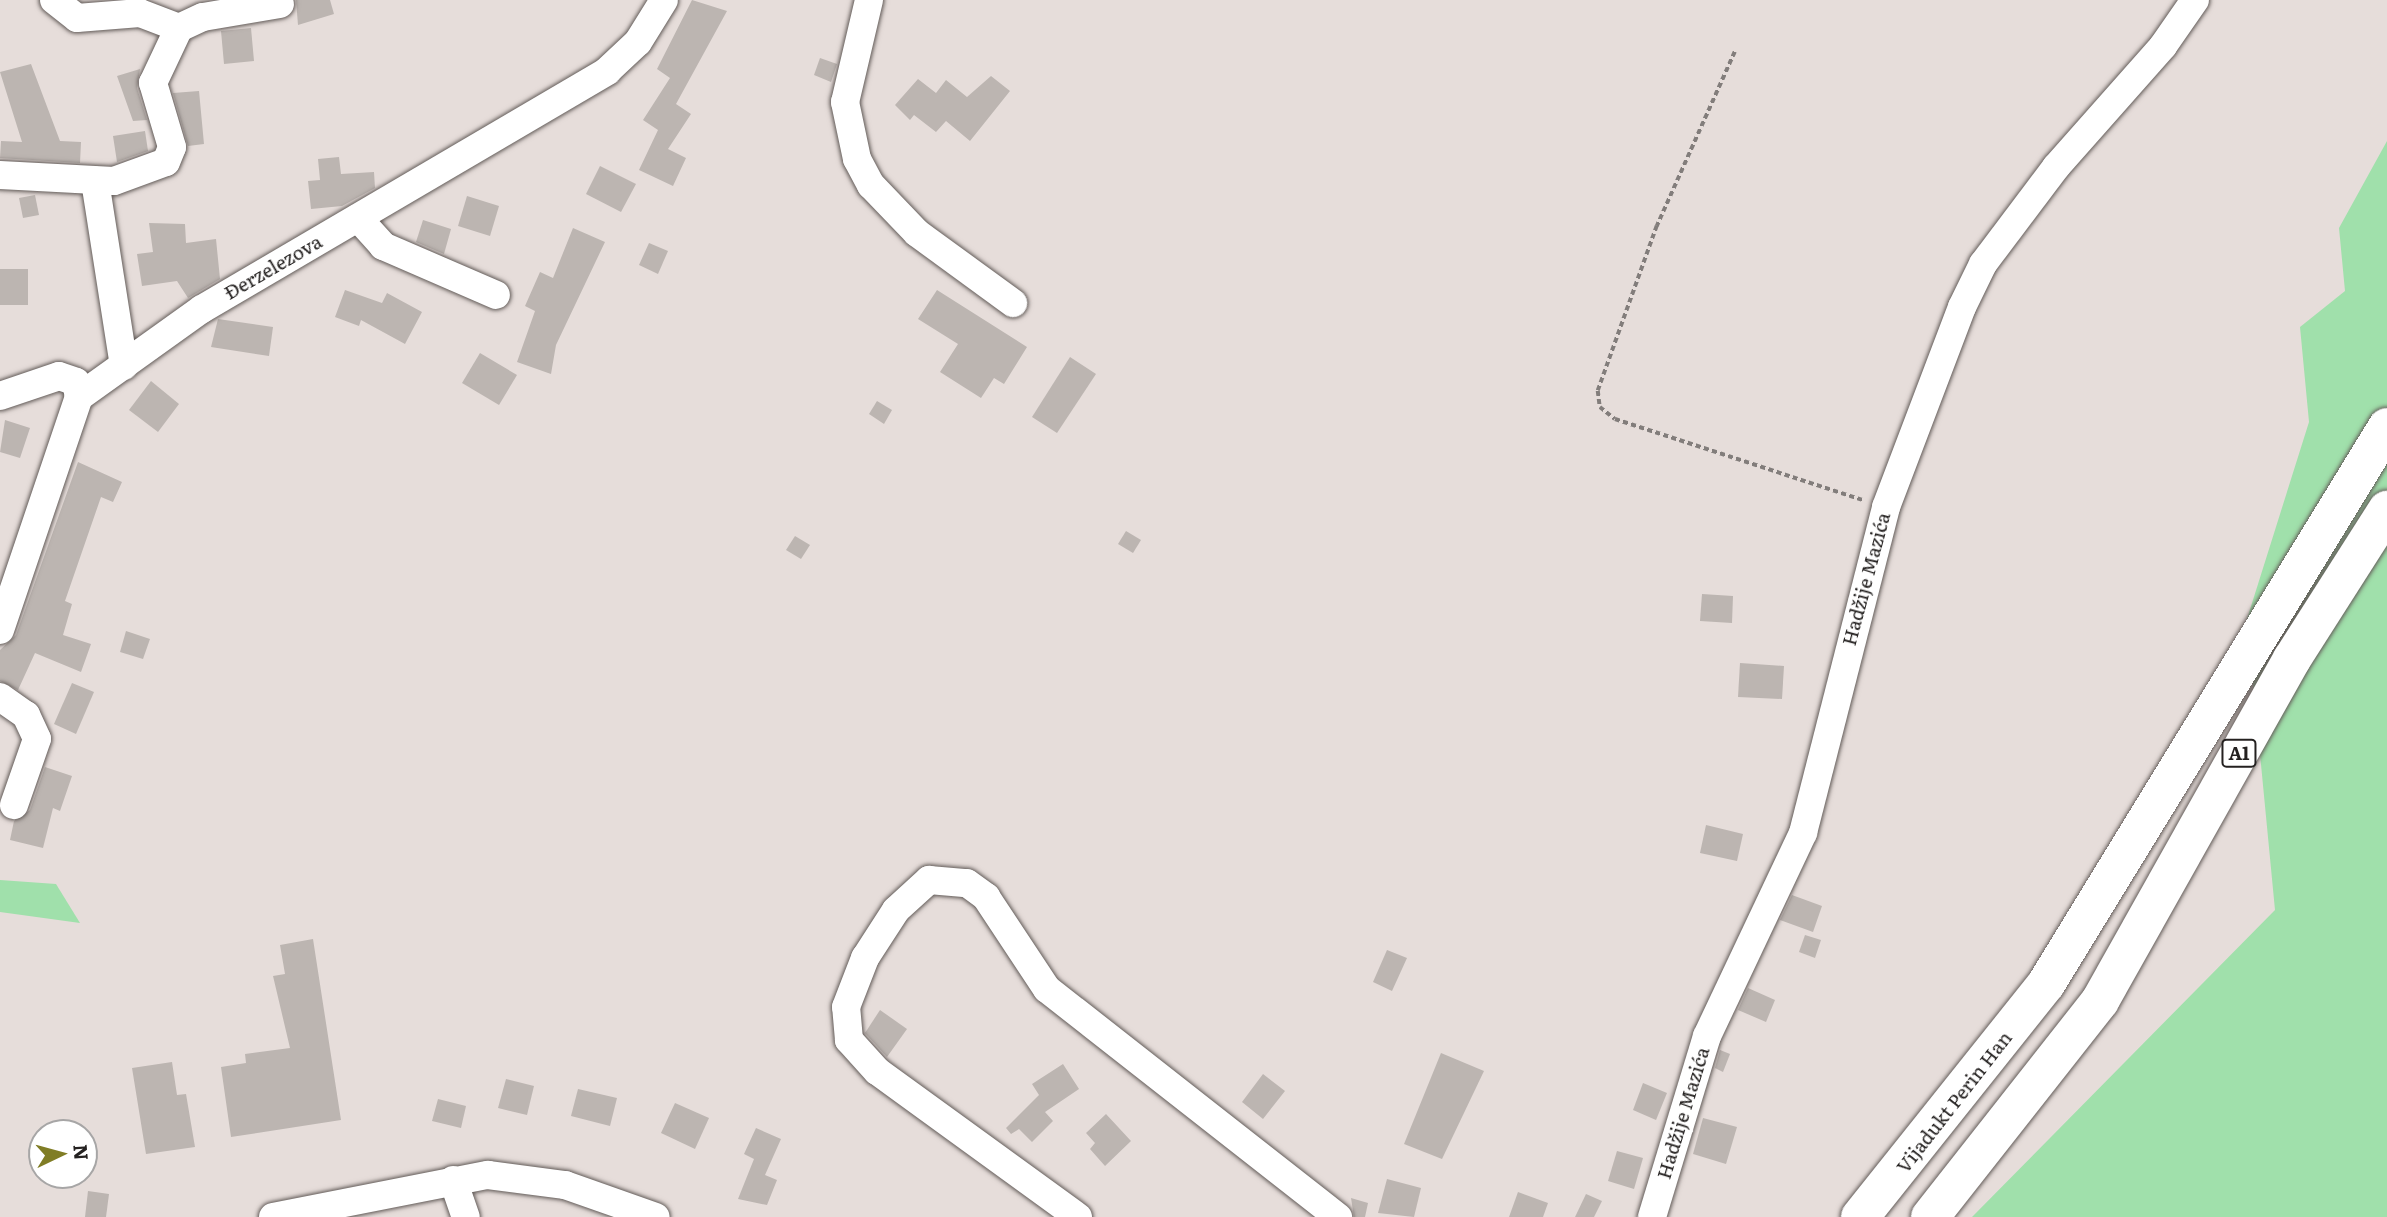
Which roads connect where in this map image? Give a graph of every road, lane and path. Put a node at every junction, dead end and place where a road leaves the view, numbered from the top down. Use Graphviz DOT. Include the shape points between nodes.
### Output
graph roads {
  1 [pos="54,0"];
  2 [pos="663,0"];
  3 [pos="869,0"];
  4 [pos="2195,0"];
  5 [pos="280,4"];
  6 [pos="179,28"];
  7 [pos="1735,52"];
  8 [pos="0,175"];
  9 [pos="95,181"];
  10 [pos="358,218"];
  11 [pos="496,295"];
  12 [pos="1013,303"];
  13 [pos="124,366"];
  14 [pos="0,396"];
  15 [pos="79,397"];
  16 [pos="2387,427"];
  17 [pos="1886,507"];
  18 [pos="2387,510"];
  19 [pos="0,631"];
  20 [pos="0,697"];
  21 [pos="14,805"];
  22 [pos="453,1180"];
  23 [pos="603,1207"];
  24 [pos="273,1217"];
  25 [pos="466,1217"];
  26 [pos="656,1217"];
  27 [pos="1078,1217"];
  28 [pos="1338,1217"];
  29 [pos="1652,1217"];
  30 [pos="1860,1217"];
  31 [pos="1930,1217"];
  1 -- 6 [label="street" via="77,18 140,13"];
  2 -- 10 [label="street, Đerzelezova" via="638,43 607,71"];
  3 -- 12 [label="street" via="845,102 857,159 871,185 917,233"];
  4 -- 17 [label="street, Hadžije Mazića" via="1983,264"];
  5 -- 6 [label="street" via="203,17"];
  6 -- 9 [label="street" via="153,83 172,148 166,162 145,173"];
  7 -- 17 [label="path" via="1657,226 1598,391 1600,407 1615,419"];
  8 -- 9 [label="street"];
  9 -- 13 [label="street"];
  10 -- 11 [label="street" via="383,246"];
  10 -- 13 [label="street, Đerzelezova" via="202,309"];
  13 -- 15 [label="street, Đerzelezova"];
  14 -- 15 [label="street" via="59,376 76,382"];
  15 -- 19 [label="street"];
  16 -- 30 [label="highway, Vijadukt Perin Han / A1" via="2046,984"];
  17 -- 29 [label="street, Hadžije Mazića" via="1803,833 1707,1036"];
  18 -- 31 [label="highway, A1" via="2292,659 2100,1001"];
  20 -- 21 [label="street" via="26,715 37,739"];
  22 -- 23 [label="street" via="520,1177"];
  22 -- 24 [label="street" via="332,1210"];
  22 -- 25 [label="street"];
  23 -- 26 [label="street"];
  27 -- 28 [label="street" via="877,1071 849,1040 846,1007 865,958 896,910 929,880 967,883 986,897 1047,989"];
}
